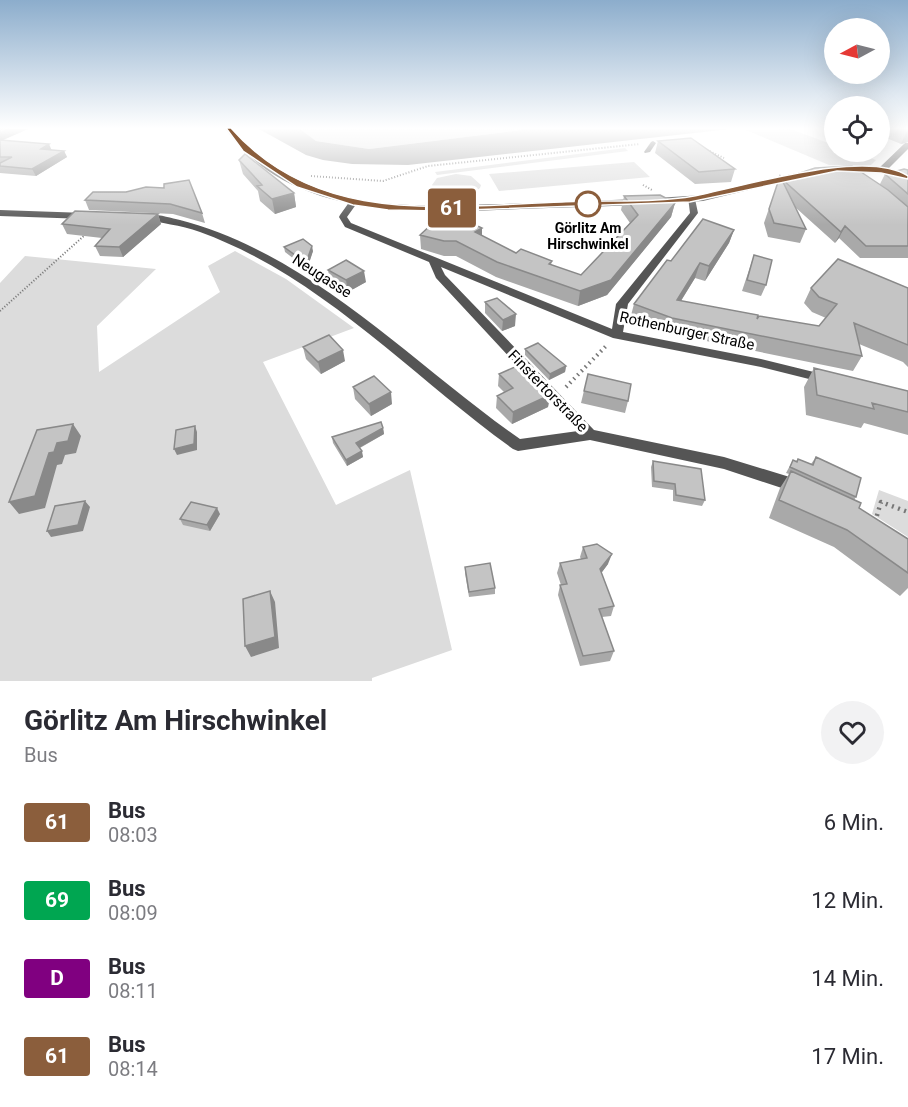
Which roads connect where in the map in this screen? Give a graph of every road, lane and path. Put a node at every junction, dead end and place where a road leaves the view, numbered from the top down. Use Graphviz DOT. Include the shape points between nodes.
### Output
graph roads {
  1 [pos="263,161"];
  2 [pos="477,161"];
  3 [pos="892,161"];
  4 [pos="845,168"];
  5 [pos="826,171"];
  6 [pos="881,171"];
  7 [pos="804,174"];
  8 [pos="309,176"];
  9 [pos="908,176"];
  10 [pos="862,179"];
  11 [pos="690,199"];
  12 [pos="353,203"];
  13 [pos="0,213"];
  14 [pos="95,216"];
  15 [pos="135,217"];
  16 [pos="91,230"];
  17 [pos="433,259"];
  18 [pos="0,311"];
  19 [pos="617,335"];
  20 [pos="841,383"];
  21 [pos="556,397"];
  22 [pos="590,435"];
  23 [pos="817,495"];
  24 [pos="908,512"];
  25 [pos="874,524"];
  1 -- 12 [label="street" via="299,186"];
  2 -- 8 [label="path" via="428,166 383,181"];
  3 -- 6 [label="street"];
  4 -- 5 [label="street"];
  4 -- 6 [label="street"];
  4 -- 10 [label="street"];
  6 -- 9 [label="street"];
  7 -- 11 [label="street"];
  11 -- 12 [label="street" via="436,209"];
  11 -- 19 [label="street" via="694,213 622,304"];
  12 -- 17 [label="street" via="343,217 348,225"];
  13 -- 14 [label="street"];
  15 -- 22 [label="street, Neugasse" via="172,220 238,243 282,267 363,322 518,445"];
  16 -- 18 [label="path"];
  17 -- 19 [label="street, Rothenburger Straße"];
  17 -- 21 [label="street, Finstertorstraße" via="440,276"];
  19 -- 20 [label="street, Rothenburger Straße"];
  19 -- 21 [label="path"];
  21 -- 22 [label="street, Finstertorstraße"];
  22 -- 23 [label="street, Finstertorstraße" via="724,463"];
  24 -- 25 [label="path" via="881,502"];
}
